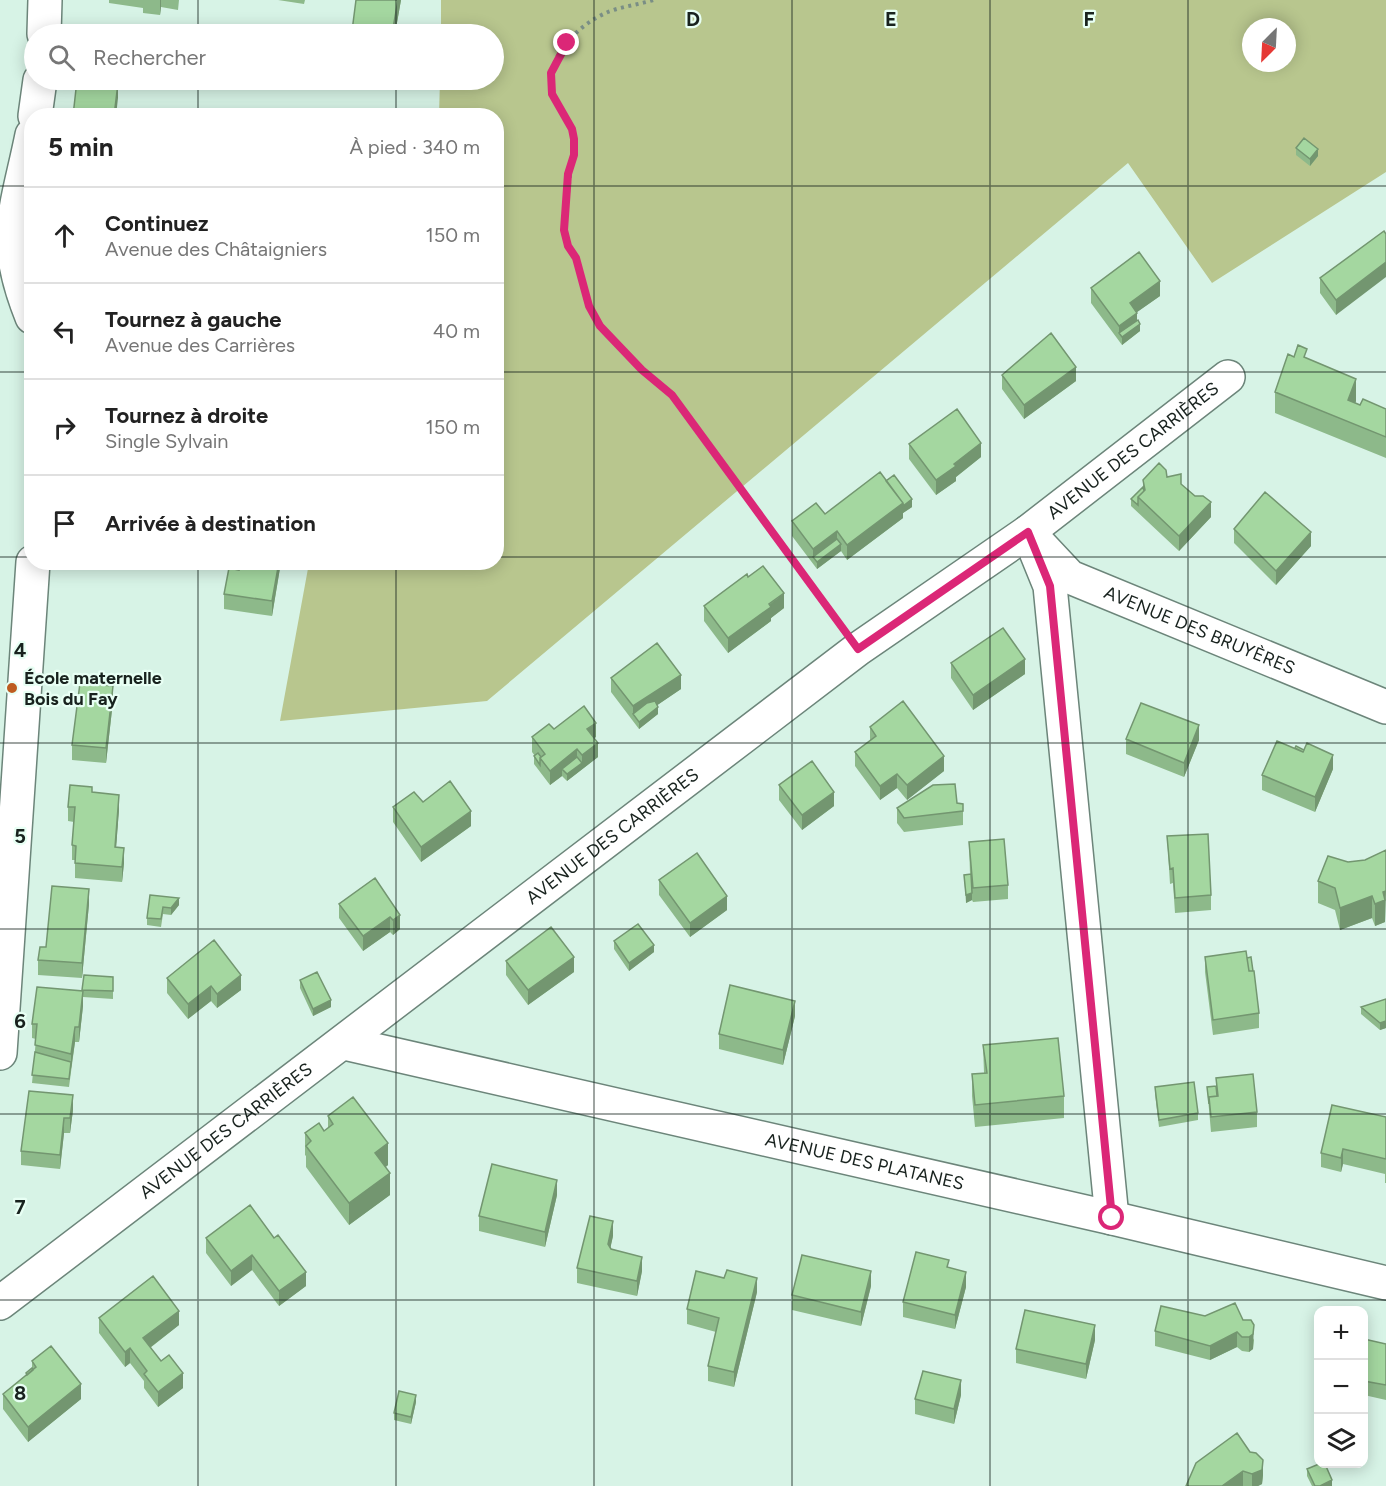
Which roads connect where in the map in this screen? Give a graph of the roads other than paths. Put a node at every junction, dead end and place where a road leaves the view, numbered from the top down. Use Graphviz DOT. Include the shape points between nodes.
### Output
graph roads {
  1 [pos="45,0"];
  2 [pos="44,24"];
  3 [pos="39,90"];
  4 [pos="36,108"];
  5 [pos="24,169"];
  6 [pos="24,300"];
  7 [pos="1228,377"];
  8 [pos="1028,532"];
  9 [pos="32,570"];
  10 [pos="1386,706"];
  11 [pos="344,1043"];
  12 [pos="0,1053"];
  13 [pos="1112,1218"];
  14 [pos="1386,1283"];
  15 [pos="0,1303"];
  1 -- 2 [label="street"];
  3 -- 4 [label="street"];
  5 -- 6 [label="street" via="9,248"];
  7 -- 8 [label="street, AVENUE DES CARRIÈRES"];
  8 -- 10 [label="street, AVENUE DES BRUYÈRES" via="1070,577"];
  8 -- 11 [label="street, AVENUE DES CARRIÈRES" via="858,649"];
  8 -- 13 [label="street" via="1050,586"];
  9 -- 12 [label="street"];
  11 -- 13 [label="street, AVENUE DES PLATANES"];
  11 -- 15 [label="street, AVENUE DES CARRIÈRES"];
  13 -- 14 [label="street, AVENUE DES PLATANES"];
}
